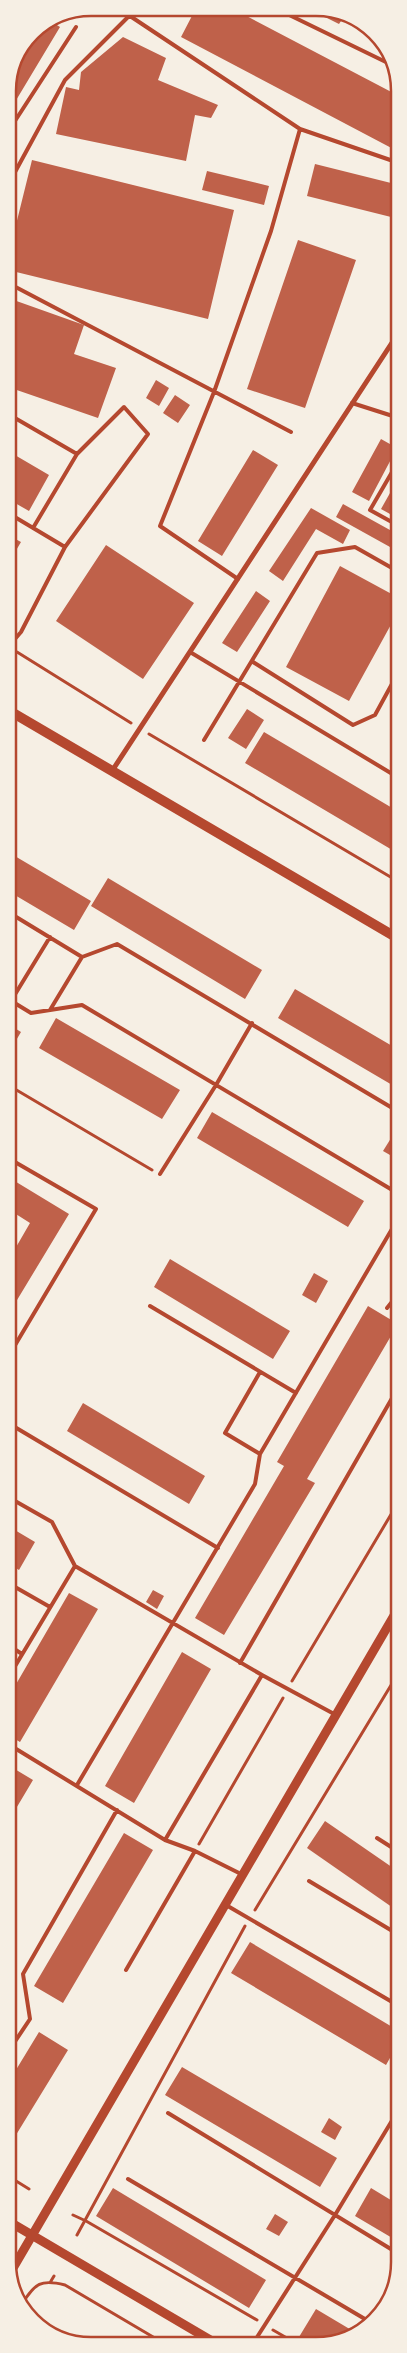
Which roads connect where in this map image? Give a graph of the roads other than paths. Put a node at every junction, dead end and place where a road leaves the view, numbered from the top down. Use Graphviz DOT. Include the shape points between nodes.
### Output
graph roads {
  1 [pos="129,16"];
  2 [pos="134,16"];
  3 [pos="291,16"];
  4 [pos="76,27"];
  5 [pos="384,61"];
  6 [pos="16,121"];
  7 [pos="300,129"];
  8 [pos="391,160"];
  9 [pos="16,170"];
  10 [pos="16,287"];
  11 [pos="391,344"];
  12 [pos="214,392"];
  13 [pos="352,403"];
  14 [pos="391,415"];
  15 [pos="16,419"];
  16 [pos="291,432"];
  17 [pos="77,454"];
  18 [pos="391,474"];
  19 [pos="16,518"];
  20 [pos="391,522"];
  21 [pos="33,528"];
  22 [pos="65,547"];
  23 [pos="391,567"];
  24 [pos="238,579"];
  25 [pos="16,638"];
  26 [pos="190,652"];
  27 [pos="253,662"];
  28 [pos="240,682"];
  29 [pos="391,686"];
  30 [pos="16,715"];
  31 [pos="204,740"];
  32 [pos="112,771"];
  33 [pos="391,773"];
  34 [pos="16,917"];
  35 [pos="391,934"];
  36 [pos="50,938"];
  37 [pos="82,957"];
  38 [pos="16,989"];
  39 [pos="16,1004"];
  40 [pos="50,1010"];
  41 [pos="252,1023"];
  42 [pos="216,1085"];
  43 [pos="391,1107"];
  44 [pos="16,1163"];
  45 [pos="160,1174"];
  46 [pos="391,1189"];
  47 [pos="391,1231"];
  48 [pos="391,1303"];
  49 [pos="150,1306"];
  50 [pos="387,1308"];
  51 [pos="16,1345"];
  52 [pos="260,1372"];
  53 [pos="296,1393"];
  54 [pos="391,1400"];
  55 [pos="16,1428"];
  56 [pos="260,1454"];
  57 [pos="16,1502"];
  58 [pos="218,1548"];
  59 [pos="75,1566"];
  60 [pos="16,1588"];
  61 [pos="50,1607"];
  62 [pos="391,1621"];
  63 [pos="173,1624"];
  64 [pos="16,1650"];
  65 [pos="22,1654"];
  66 [pos="240,1663"];
  67 [pos="16,1664"];
  68 [pos="262,1675"];
  69 [pos="336,1715"];
  70 [pos="16,1749"];
  71 [pos="77,1785"];
  72 [pos="117,1810"];
  73 [pos="377,1838"];
  74 [pos="165,1840"];
  75 [pos="391,1847"];
  76 [pos="195,1851"];
  77 [pos="243,1875"];
  78 [pos="309,1880"];
  79 [pos="225,1905"];
  80 [pos="391,1930"];
  81 [pos="126,1970"];
  82 [pos="391,2001"];
  83 [pos="16,2040"];
  84 [pos="168,2113"];
  85 [pos="391,2124"];
  86 [pos="128,2179"];
  87 [pos="335,2215"];
  88 [pos="16,2226"];
  89 [pos="32,2235"];
  90 [pos="391,2249"];
  91 [pos="16,2263"];
  92 [pos="295,2277"];
  93 [pos="364,2319"];
  94 [pos="205,2337"];
  95 [pos="256,2337"];
  1 -- 9 [label="lane" via="65,80"];
  2 -- 7 [label="lane"];
  3 -- 5 [label="lane"];
  4 -- 6 [label="lane"];
  7 -- 8 [label="lane"];
  7 -- 12 [label="lane" via="271,230"];
  10 -- 12 [label="lane"];
  11 -- 13 [label="street"];
  12 -- 16 [label="lane"];
  12 -- 24 [label="lane" via="160,526"];
  13 -- 14 [label="lane"];
  13 -- 24 [label="street"];
  15 -- 17 [label="lane"];
  17 -- 21 [label="lane"];
  17 -- 22 [label="lane" via="124,407 148,434"];
  18 -- 20 [label="lane" via="370,510"];
  19 -- 21 [label="lane"];
  21 -- 22 [label="lane"];
  22 -- 25 [label="lane"];
  23 -- 27 [label="lane" via="355,547 318,553"];
  24 -- 26 [label="street"];
  26 -- 28 [label="lane"];
  26 -- 32 [label="street"];
  27 -- 28 [label="lane"];
  27 -- 29 [label="lane" via="353,725 375,715"];
  28 -- 31 [label="lane"];
  28 -- 33 [label="lane"];
  30 -- 32 [label="main road"];
  32 -- 35 [label="main road"];
  34 -- 36 [label="lane"];
  36 -- 37 [label="lane"];
  36 -- 38 [label="lane"];
  37 -- 40 [label="lane"];
  37 -- 41 [label="lane" via="117,944"];
  39 -- 40 [label="lane" via="31,1013"];
  40 -- 42 [label="lane" via="82,1006"];
  41 -- 42 [label="lane"];
  41 -- 43 [label="lane"];
  42 -- 45 [label="lane"];
  42 -- 46 [label="lane"];
  44 -- 51 [label="lane" via="96,1210"];
  47 -- 53 [label="lane"];
  48 -- 50 [label="lane"];
  49 -- 52 [label="lane"];
  52 -- 53 [label="lane"];
  52 -- 56 [label="lane" via="225,1433"];
  53 -- 56 [label="lane"];
  54 -- 66 [label="lane"];
  55 -- 58 [label="lane"];
  56 -- 58 [label="lane" via="255,1484"];
  57 -- 59 [label="lane" via="52,1522"];
  58 -- 63 [label="lane"];
  59 -- 61 [label="lane"];
  59 -- 63 [label="lane"];
  60 -- 61 [label="lane"];
  61 -- 65 [label="lane"];
  62 -- 69 [label="street"];
  63 -- 66 [label="lane"];
  63 -- 71 [label="lane"];
  64 -- 65 [label="lane"];
  65 -- 67 [label="lane"];
  66 -- 68 [label="lane"];
  68 -- 69 [label="lane"];
  68 -- 74 [label="lane"];
  69 -- 77 [label="street"];
  70 -- 71 [label="lane"];
  71 -- 72 [label="lane"];
  72 -- 74 [label="lane"];
  72 -- 83 [label="lane" via="22,1974 30,2019"];
  73 -- 75 [label="lane"];
  74 -- 76 [label="lane"];
  76 -- 77 [label="lane"];
  76 -- 81 [label="lane"];
  77 -- 79 [label="street"];
  78 -- 80 [label="lane"];
  79 -- 82 [label="lane"];
  79 -- 89 [label="street"];
  84 -- 87 [label="lane"];
  85 -- 87 [label="lane"];
  86 -- 92 [label="lane"];
  87 -- 90 [label="lane"];
  87 -- 92 [label="lane"];
  88 -- 89 [label="street"];
  89 -- 91 [label="street"];
  89 -- 94 [label="street"];
  92 -- 93 [label="lane"];
  92 -- 95 [label="lane"];
}
